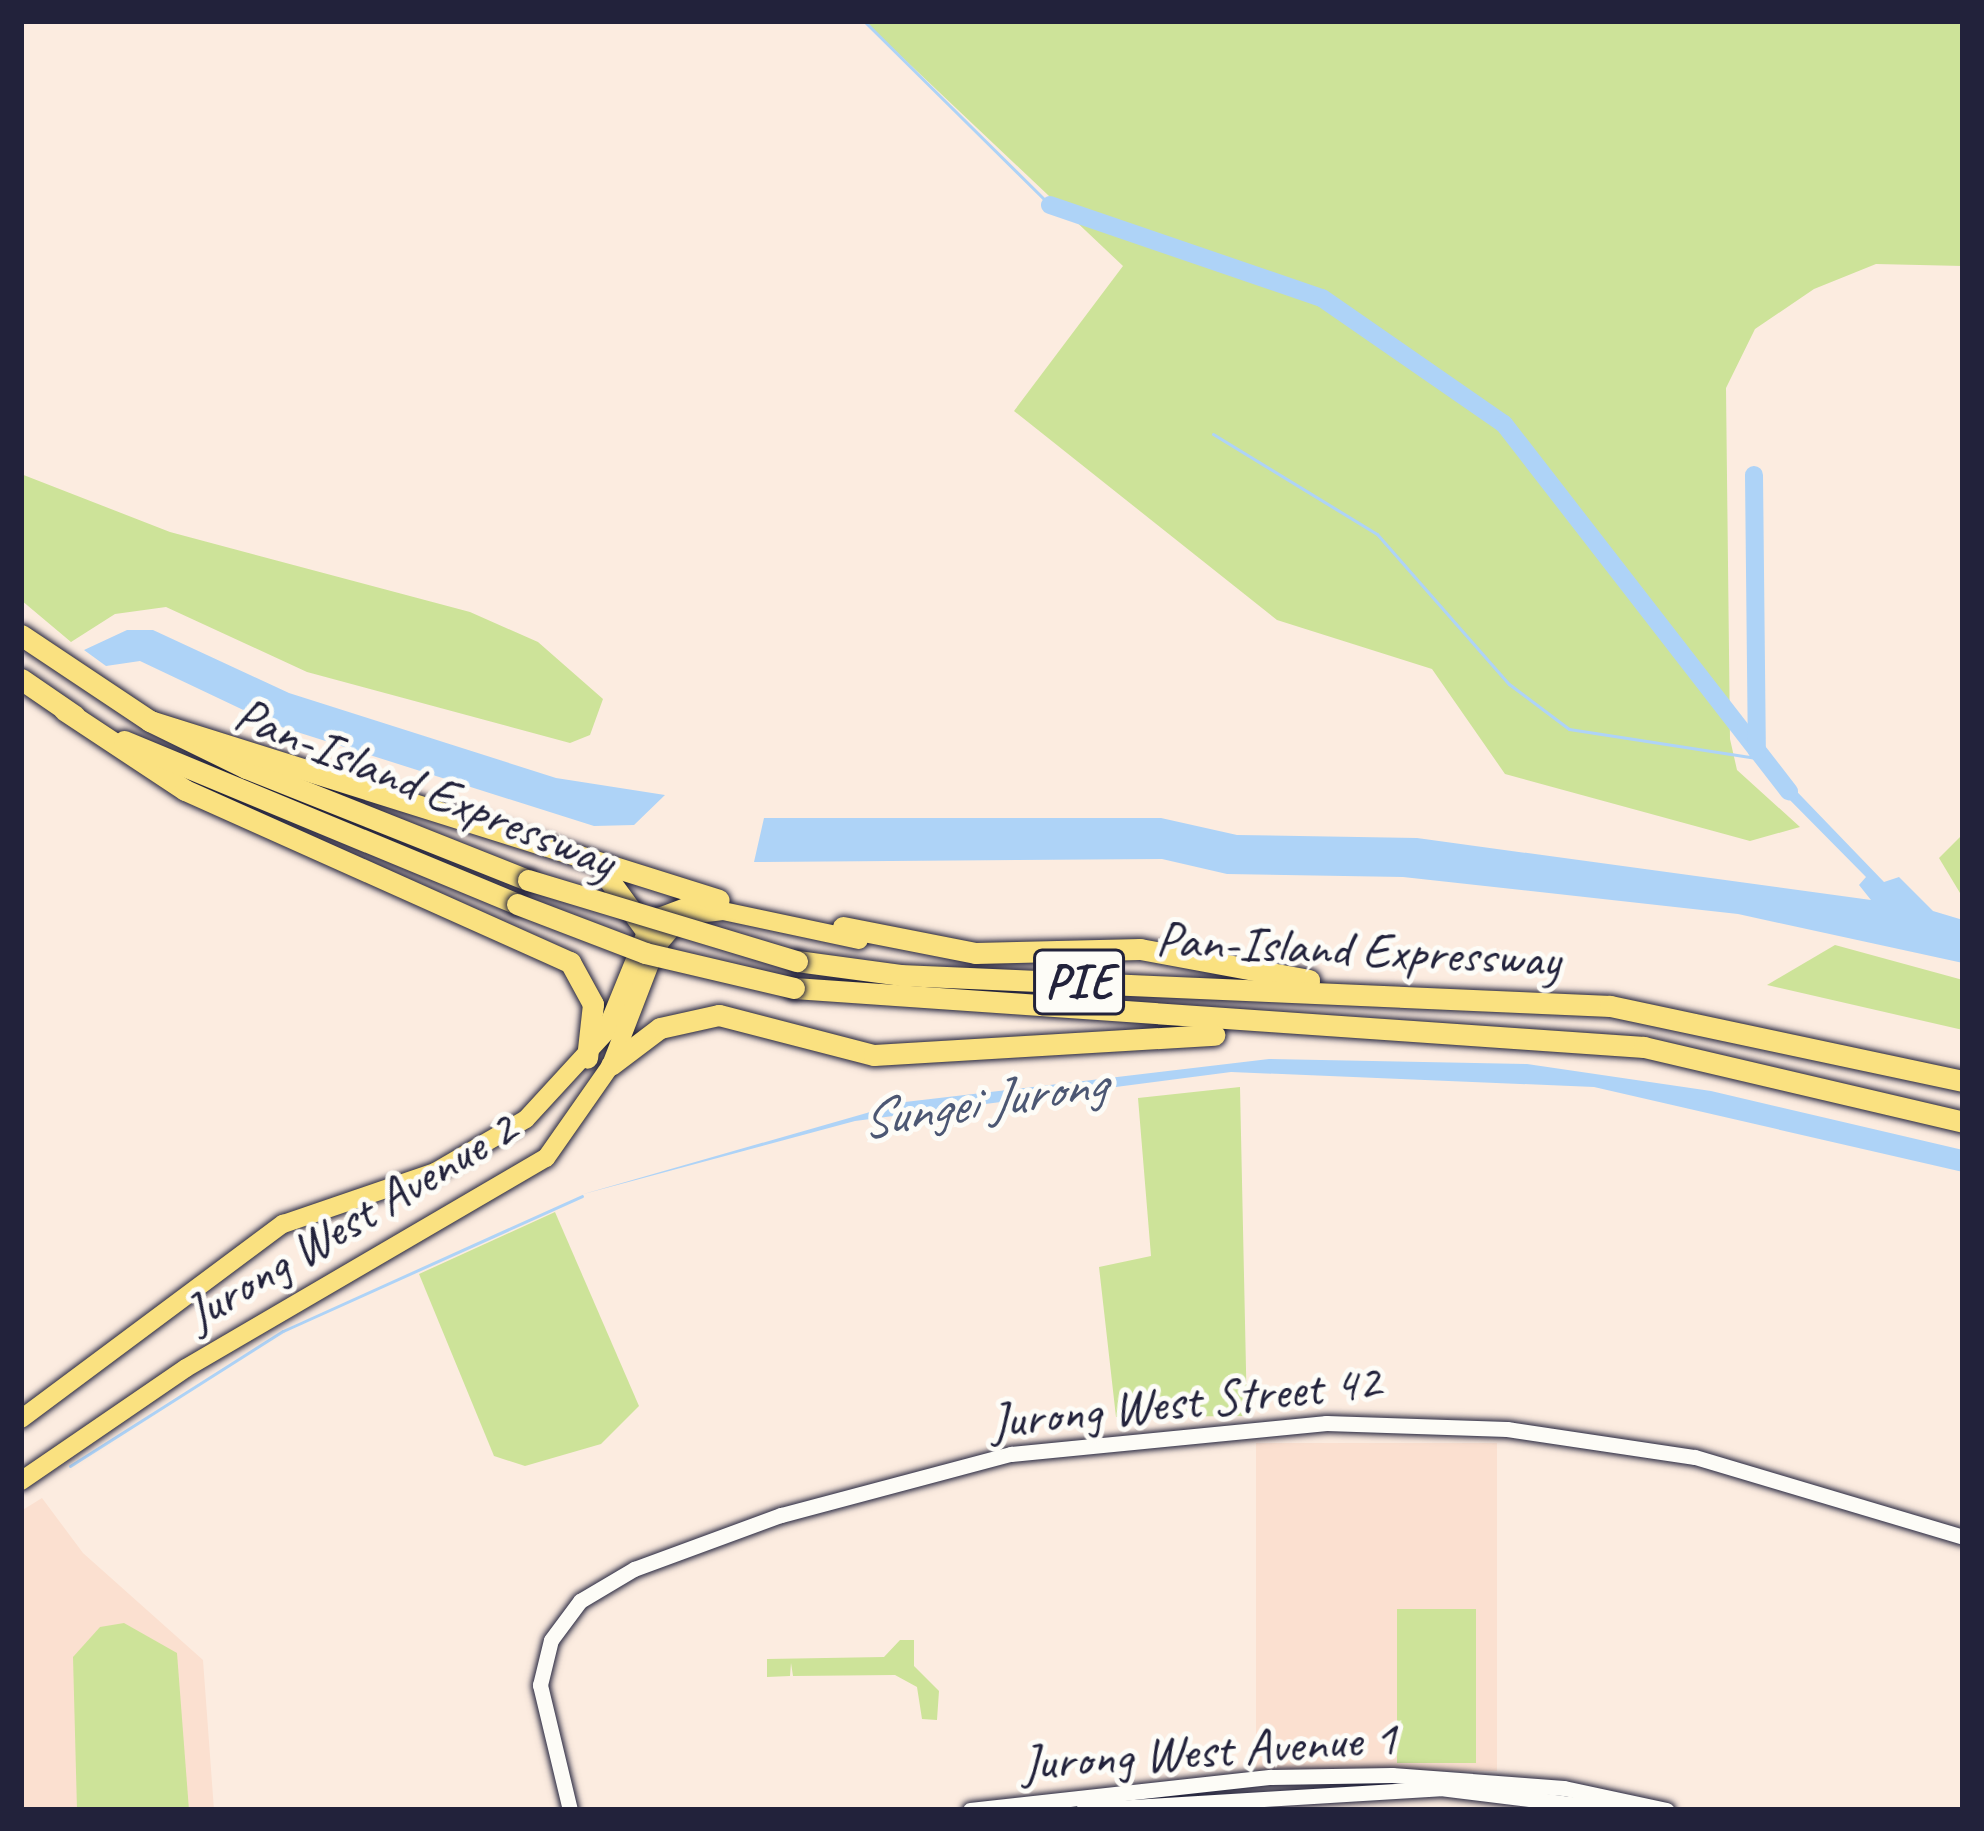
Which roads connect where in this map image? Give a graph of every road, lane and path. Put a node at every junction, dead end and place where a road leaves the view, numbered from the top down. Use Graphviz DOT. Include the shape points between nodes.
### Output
graph roads {
  1 [pos="21,635"];
  2 [pos="21,679"];
  3 [pos="64,710"];
  4 [pos="150,721"];
  5 [pos="590,868"];
  6 [pos="719,900"];
  7 [pos="844,927"];
  8 [pos="652,936"];
  9 [pos="898,938"];
  10 [pos="1363,992"];
  11 [pos="1286,1029"];
  12 [pos="587,1058"];
  13 [pos="611,1065"];
  14 [pos="1963,1081"];
  15 [pos="1963,1122"];
  16 [pos="21,1419"];
  17 [pos="21,1481"];
  18 [pos="1963,1538"];
  19 [pos="570,1810"];
  20 [pos="970,1810"];
  21 [pos="1083,1810"];
  22 [pos="1619,1810"];
  23 [pos="1667,1810"];
  1 -- 4 [label="highway, Pan-Island Expressway / PIE"];
  2 -- 3 [label="highway, Pan-Island Expressway / PIE"];
  3 -- 11 [label="highway, Pan-Island Expressway / PIE, bridge" via="189,773 645,952 794,988"];
  3 -- 12 [label="highway" via="185,790 570,962 593,1004"];
  4 -- 5 [label="highway"];
  4 -- 10 [label="highway, Pan-Island Expressway / PIE, bridge" via="528,880 797,961 900,975"];
  5 -- 6 [label="highway"];
  5 -- 8 [label="highway"];
  6 -- 7 [label="main road"];
  6 -- 8 [label="main road" via="677,902"];
  7 -- 9 [label="highway"];
  8 -- 9 [label="main road, Jurong West Avenue 2" via="708,910"];
  8 -- 12 [label="main road, Jurong West Avenue 2"];
  8 -- 13 [label="main road, Jurong West Avenue 2"];
  9 -- 10 [label="highway" via="1020,956 1140,949"];
  10 -- 14 [label="highway, Pan-Island Expressway / PIE" via="1610,1006"];
  11 -- 13 [label="highway" via="874,1055 719,1015 659,1028"];
  11 -- 15 [label="highway, Pan-Island Expressway / PIE" via="1644,1047"];
  12 -- 16 [label="main road, Jurong West Avenue 2" via="476,1151 283,1225"];
  13 -- 17 [label="main road, Jurong West Avenue 2" via="568,1133 518,1179 186,1368"];
  18 -- 19 [label="street, Jurong West Street 42" via="1695,1457 1507,1429 1325,1423 1011,1454 782,1515 634,1569 580,1601 551,1640 538,1707"];
  20 -- 23 [label="street, Jurong West Avenue 1" via="1271,1777 1392,1775 1564,1788"];
  21 -- 22 [label="street, Jurong West Avenue 1" via="1440,1788"];
}
